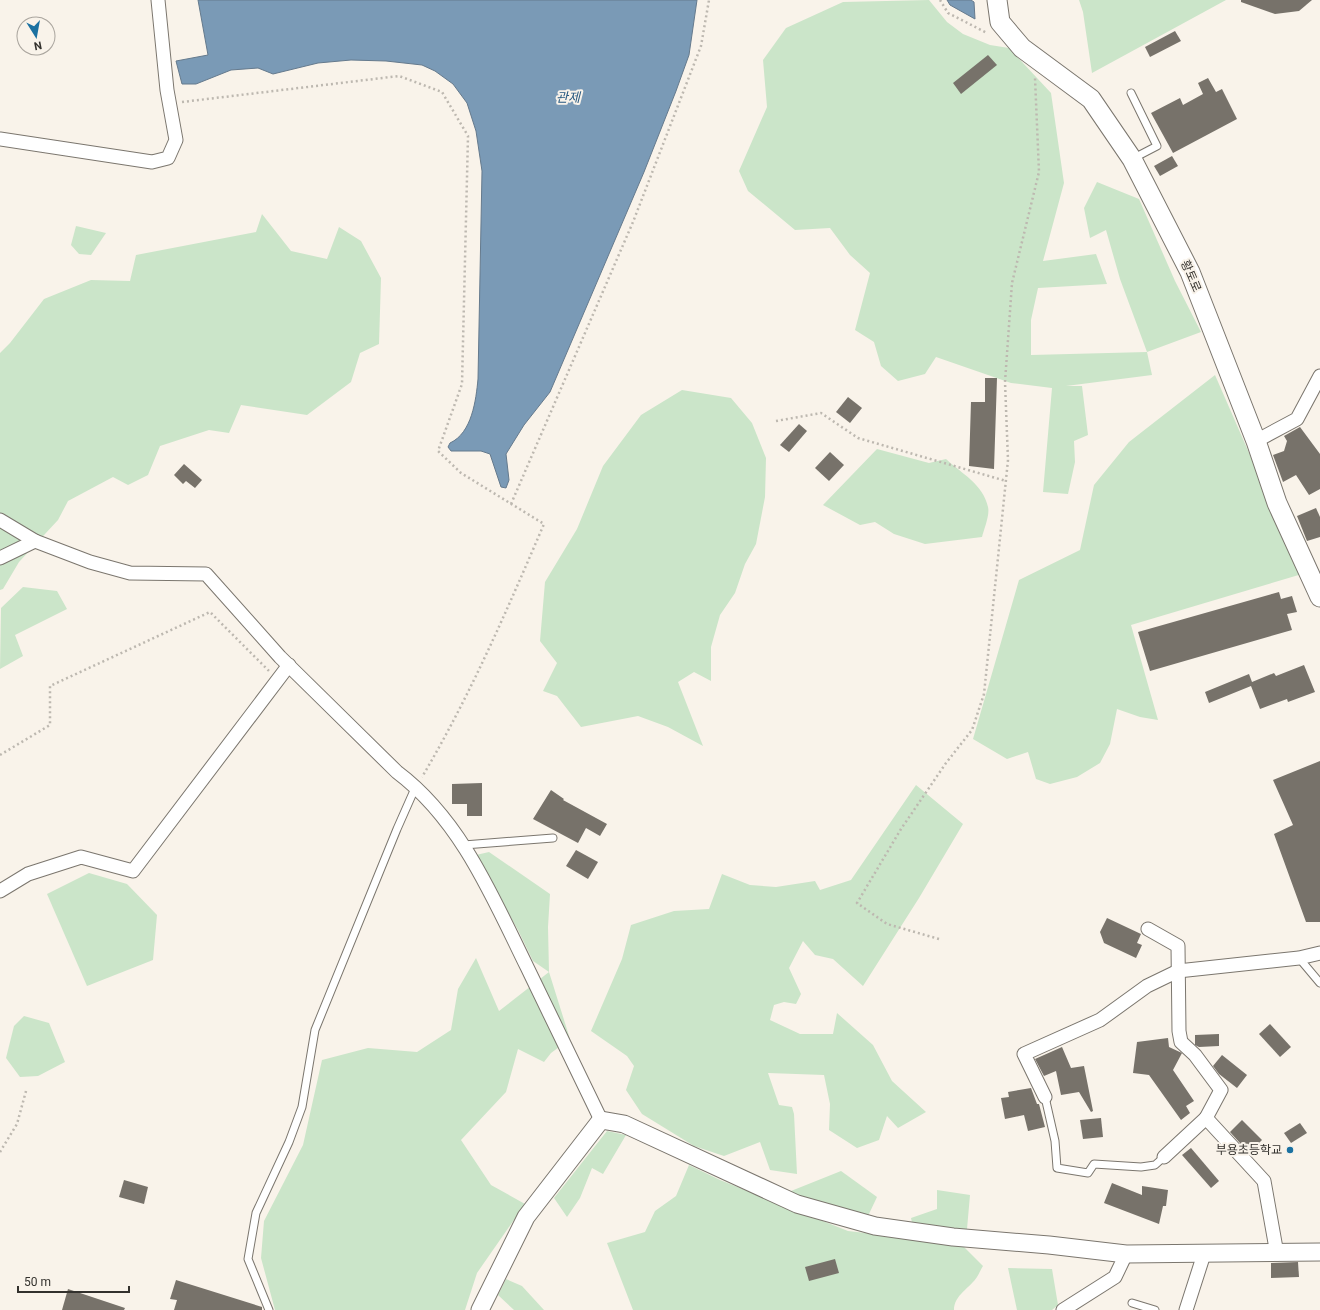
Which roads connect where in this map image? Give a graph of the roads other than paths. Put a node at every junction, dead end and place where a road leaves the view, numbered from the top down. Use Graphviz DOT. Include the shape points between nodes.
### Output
graph roads {
  1 [pos="158,0"];
  2 [pos="997,0"];
  3 [pos="1131,94"];
  4 [pos="0,139"];
  5 [pos="1132,159"];
  6 [pos="1320,376"];
  7 [pos="1256,442"];
  8 [pos="0,520"];
  9 [pos="35,541"];
  10 [pos="0,558"];
  11 [pos="1320,597"];
  12 [pos="289,665"];
  13 [pos="416,786"];
  14 [pos="553,838"];
  15 [pos="464,845"];
  16 [pos="0,891"];
  17 [pos="1148,929"];
  18 [pos="1320,953"];
  19 [pos="1299,958"];
  20 [pos="1178,972"];
  21 [pos="1320,983"];
  22 [pos="1045,1097"];
  23 [pos="1206,1118"];
  24 [pos="601,1120"];
  25 [pos="1164,1157"];
  26 [pos="1320,1252"];
  27 [pos="1126,1254"];
  28 [pos="1204,1254"];
  29 [pos="1277,1254"];
  30 [pos="1132,1303"];
  31 [pos="269,1310"];
  32 [pos="480,1310"];
  33 [pos="1063,1310"];
  34 [pos="1155,1310"];
  35 [pos="1186,1310"];
  1 -- 4 [label="street" via="169,103 176,140 168,158 152,162"];
  2 -- 5 [label="main road, 황토로" via="1000,22 1022,48 1091,99"];
  3 -- 5 [label="lane" via="1157,146"];
  5 -- 7 [label="main road, 황토로" via="1190,272"];
  6 -- 7 [label="street" via="1297,419"];
  7 -- 11 [label="main road, 황토로" via="1277,503"];
  8 -- 9 [label="street"];
  9 -- 10 [label="street"];
  9 -- 12 [label="street" via="90,562 130,573 206,574"];
  12 -- 13 [label="street" via="398,772"];
  12 -- 16 [label="street" via="133,871 81,857 28,874"];
  13 -- 15 [label="street"];
  13 -- 31 [label="lane" via="315,1030 302,1107 289,1142 256,1213 248,1259"];
  14 -- 15 [label="lane"];
  15 -- 24 [label="street" via="514,940"];
  17 -- 20 [label="street" via="1178,946"];
  18 -- 19 [label="street"];
  19 -- 20 [label="street"];
  19 -- 21 [label="lane"];
  20 -- 22 [label="street" via="1147,986 1100,1020 1024,1054"];
  20 -- 23 [label="street" via="1179,1031 1182,1042 1196,1055 1221,1090"];
  22 -- 25 [label="lane" via="1058,1168 1088,1173 1094,1164 1141,1167 1155,1165"];
  23 -- 25 [label="street"];
  23 -- 29 [label="street" via="1264,1181"];
  24 -- 27 [label="street" via="624,1124 797,1204 875,1226 953,1237 1049,1244"];
  24 -- 32 [label="street" via="526,1217"];
  26 -- 29 [label="street"];
  27 -- 28 [label="street"];
  27 -- 33 [label="street" via="1115,1277"];
  28 -- 29 [label="street"];
  28 -- 35 [label="street"];
  30 -- 34 [label="lane"];
}
